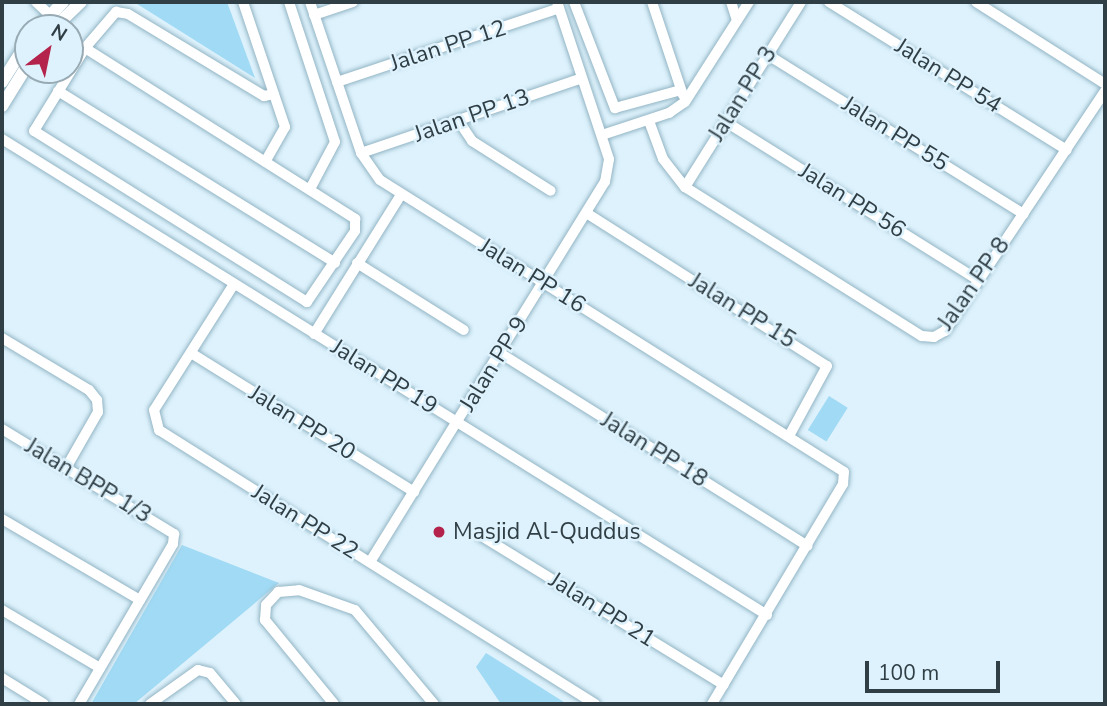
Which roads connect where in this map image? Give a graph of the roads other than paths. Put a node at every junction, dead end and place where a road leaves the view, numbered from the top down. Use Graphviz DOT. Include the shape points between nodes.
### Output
graph roads {
  1 [pos="36,2"];
  2 [pos="63,2"];
  3 [pos="243,2"];
  4 [pos="289,2"];
  5 [pos="310,2"];
  6 [pos="353,2"];
  7 [pos="574,2"];
  8 [pos="652,2"];
  9 [pos="731,2"];
  10 [pos="749,2"];
  11 [pos="802,2"];
  12 [pos="829,2"];
  13 [pos="976,2"];
  14 [pos="558,5"];
  15 [pos="49,14"];
  16 [pos="314,15"];
  17 [pos="737,20"];
  18 [pos="85,48"];
  19 [pos="768,55"];
  20 [pos="14,63"];
  21 [pos="582,78"];
  22 [pos="2,82"];
  23 [pos="337,83"];
  24 [pos="1105,83"];
  25 [pos="16,84"];
  26 [pos="319,87"];
  27 [pos="681,90"];
  28 [pos="58,91"];
  29 [pos="1105,91"];
  30 [pos="274,94"];
  31 [pos="685,102"];
  32 [pos="2,106"];
  33 [pos="458,120"];
  34 [pos="649,121"];
  35 [pos="726,122"];
  36 [pos="602,135"];
  37 [pos="2,139"];
  38 [pos="1067,150"];
  39 [pos="361,153"];
  40 [pos="265,162"];
  41 [pos="685,187"];
  42 [pos="310,189"];
  43 [pos="551,191"];
  44 [pos="401,195"];
  45 [pos="588,214"];
  46 [pos="1023,214"];
  47 [pos="335,263"];
  48 [pos="358,263"];
  49 [pos="978,280"];
  50 [pos="234,284"];
  51 [pos="544,284"];
  52 [pos="464,330"];
  53 [pos="314,334"];
  54 [pos="2,338"];
  55 [pos="191,353"];
  56 [pos="500,354"];
  57 [pos="457,422"];
  58 [pos="2,429"];
  59 [pos="789,436"];
  60 [pos="66,468"];
  61 [pos="414,492"];
  62 [pos="2,519"];
  63 [pos="481,535"];
  64 [pos="808,546"];
  65 [pos="370,562"];
  66 [pos="140,600"];
  67 [pos="2,610"];
  68 [pos="767,615"];
  69 [pos="100,668"];
  70 [pos="2,678"];
  71 [pos="724,685"];
  72 [pos="44,704"];
  73 [pos="79,704"];
  74 [pos="150,704"];
  75 [pos="236,704"];
  76 [pos="334,704"];
  77 [pos="434,704"];
  78 [pos="595,704"];
  79 [pos="712,704"];
  1 -- 15 [label="street"];
  2 -- 15 [label="street"];
  3 -- 30 [label="street"];
  4 -- 26 [label="street"];
  5 -- 16 [label="street, Jalan PP 16"];
  6 -- 16 [label="street"];
  7 -- 27 [label="street" via="615,108"];
  8 -- 27 [label="street"];
  9 -- 17 [label="street"];
  10 -- 17 [label="street"];
  11 -- 19 [label="street, Jalan PP 3"];
  12 -- 38 [label="street, Jalan PP 54"];
  13 -- 24 [label="street"];
  14 -- 21 [label="street, Jalan PP 9"];
  14 -- 23 [label="street, Jalan PP 12"];
  16 -- 23 [label="street, Jalan PP 16"];
  17 -- 31 [label="street"];
  18 -- 28 [label="street"];
  18 -- 30 [label="street" via="112,15 124,12 264,96"];
  18 -- 40 [label="street"];
  19 -- 35 [label="street, Jalan PP 3"];
  19 -- 46 [label="street, Jalan PP 55"];
  20 -- 22 [label="street"];
  21 -- 33 [label="street, Jalan PP 13"];
  21 -- 36 [label="street, Jalan PP 9"];
  23 -- 26 [label="street, Jalan PP 12"];
  23 -- 39 [label="street, Jalan PP 16"];
  25 -- 32 [label="street"];
  26 -- 42 [label="street" via="335,144"];
  27 -- 31 [label="street"];
  28 -- 47 [label="street"];
  28 -- 47 [label="street" via="35,128 38,135 300,300 312,299"];
  29 -- 38 [label="street, Jalan PP 8"];
  30 -- 40 [label="street" via="285,128"];
  31 -- 34 [label="street"];
  33 -- 39 [label="street, Jalan PP 13"];
  33 -- 43 [label="street" via="472,141"];
  34 -- 36 [label="street"];
  34 -- 41 [label="street, Jalan PP 8" via="663,159"];
  35 -- 41 [label="street, Jalan PP 3"];
  35 -- 49 [label="street, Jalan PP 56"];
  36 -- 45 [label="street, Jalan PP 9" via="609,159 607,173"];
  37 -- 50 [label="street, Jalan PP 19"];
  38 -- 46 [label="street, Jalan PP 8"];
  39 -- 44 [label="street, Jalan PP 16" via="368,168"];
  40 -- 42 [label="street"];
  41 -- 49 [label="street, Jalan PP 8" via="922,337 945,331"];
  42 -- 47 [label="street" via="357,223"];
  44 -- 48 [label="street"];
  44 -- 51 [label="street, Jalan PP 16"];
  45 -- 51 [label="street, Jalan PP 9"];
  45 -- 59 [label="street, Jalan PP 15" via="827,366"];
  46 -- 49 [label="street, Jalan PP 8"];
  48 -- 52 [label="street"];
  48 -- 53 [label="street"];
  50 -- 53 [label="street, Jalan PP 19"];
  50 -- 55 [label="street, Jalan PP 22"];
  51 -- 56 [label="street, Jalan PP 9"];
  51 -- 59 [label="street, Jalan PP 16"];
  53 -- 57 [label="street, Jalan PP 19"];
  54 -- 60 [label="street" via="89,390 97,412"];
  55 -- 61 [label="street, Jalan PP 20"];
  55 -- 65 [label="street, Jalan PP 22" via="154,410 159,430"];
  56 -- 57 [label="street, Jalan PP 9"];
  56 -- 64 [label="street, Jalan PP 18"];
  57 -- 61 [label="street, Jalan PP 9"];
  57 -- 68 [label="street, Jalan PP 19"];
  58 -- 60 [label="street, Jalan BPP 1/3"];
  59 -- 64 [label="street, Jalan PP 16" via="845,476"];
  60 -- 66 [label="street, Jalan BPP 1/3" via="174,534 173,544"];
  61 -- 65 [label="street, Jalan PP 9"];
  62 -- 66 [label="street"];
  63 -- 71 [label="street, Jalan PP 21"];
  64 -- 68 [label="street"];
  65 -- 78 [label="street, Jalan PP 22"];
  66 -- 69 [label="street"];
  67 -- 69 [label="street"];
  68 -- 71 [label="street"];
  69 -- 73 [label="street"];
  70 -- 72 [label="street"];
  71 -- 79 [label="street"];
  74 -- 75 [label="street" via="193,671 204,670"];
  76 -- 77 [label="street" via="265,620 272,598 287,589 349,606"];
}
